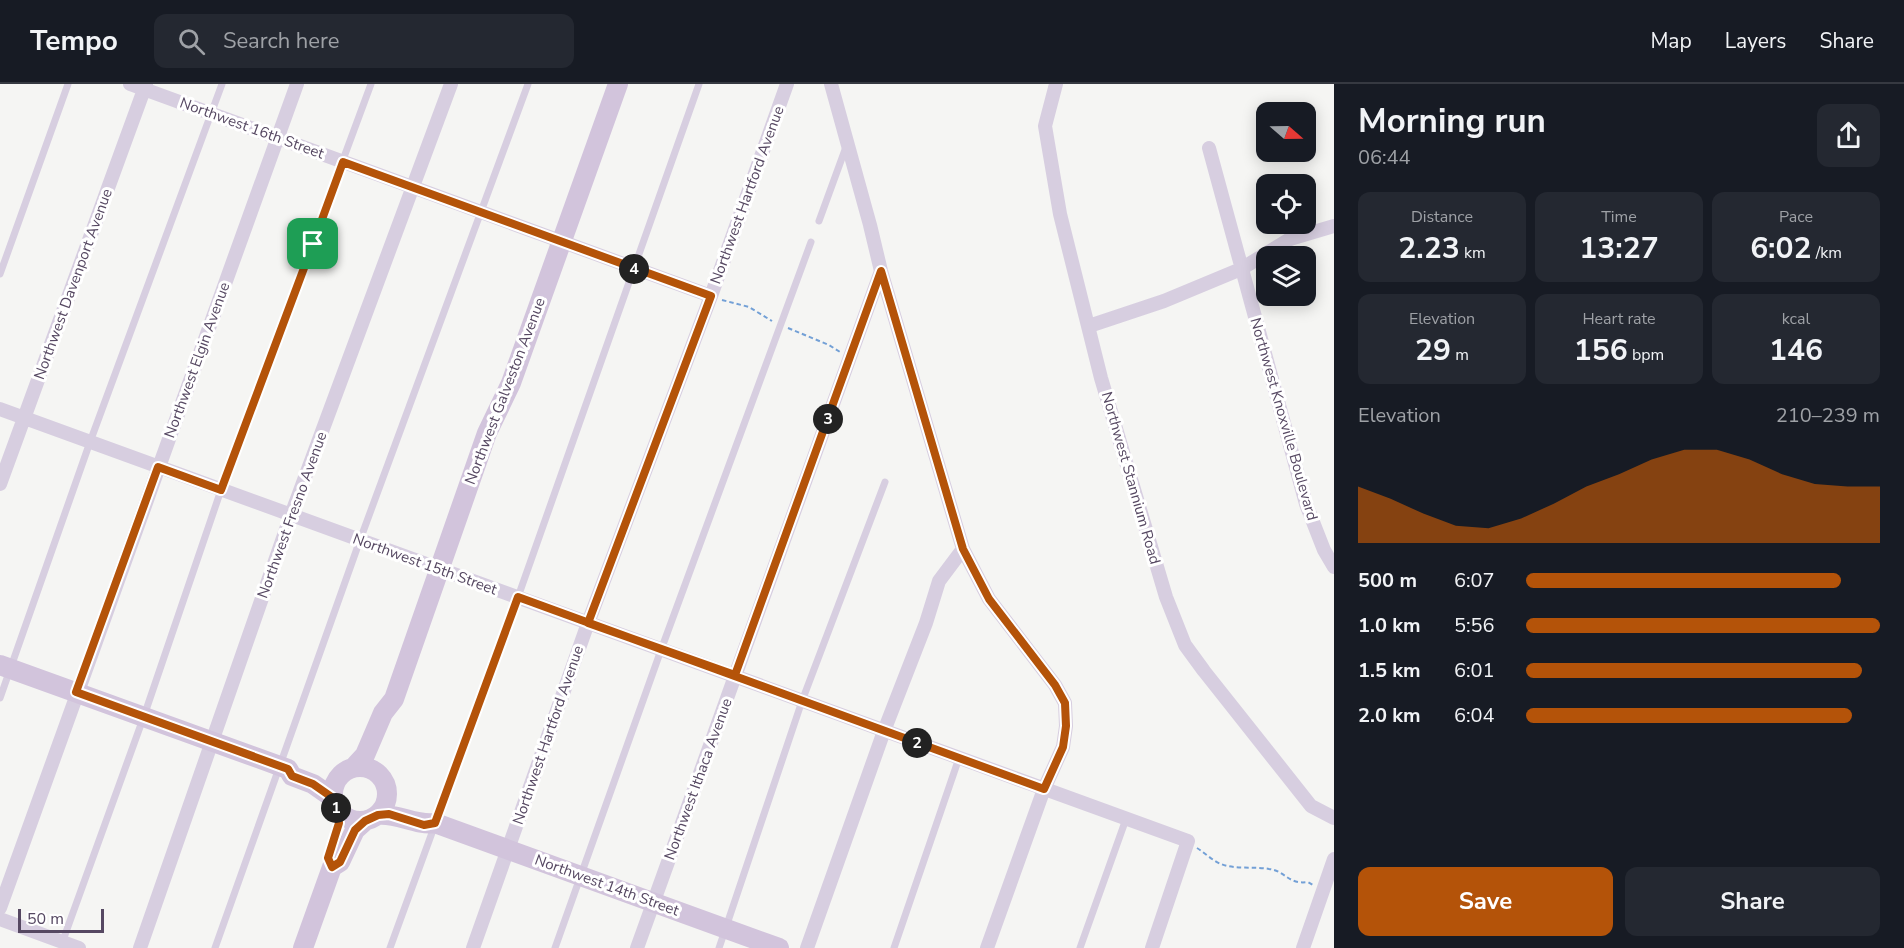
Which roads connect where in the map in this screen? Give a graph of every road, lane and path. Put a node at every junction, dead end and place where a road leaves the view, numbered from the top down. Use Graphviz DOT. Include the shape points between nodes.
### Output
graph roads {
  1 [pos="68,84"];
  2 [pos="130,84"];
  3 [pos="222,84"];
  4 [pos="297,84"];
  5 [pos="371,84"];
  6 [pos="451,84"];
  7 [pos="528,84"];
  8 [pos="618,84"];
  9 [pos="699,84"];
  10 [pos="787,84"];
  11 [pos="831,84"];
  12 [pos="1056,84"];
  13 [pos="146,87"];
  14 [pos="211,114"];
  15 [pos="277,138"];
  16 [pos="848,144"];
  17 [pos="1209,148"];
  18 [pos="343,162"];
  19 [pos="414,188"];
  20 [pos="481,213"];
  21 [pos="819,221"];
  22 [pos="1334,226"];
  23 [pos="560,242"];
  24 [pos="812,242"];
  25 [pos="634,269"];
  26 [pos="1241,269"];
  27 [pos="881,271"];
  28 [pos="0,274"];
  29 [pos="711,296"];
  30 [pos="1089,326"];
  31 [pos="0,409"];
  32 [pos="23,418"];
  33 [pos="90,442"];
  34 [pos="158,467"];
  35 [pos="885,482"];
  36 [pos="0,484"];
  37 [pos="221,490"];
  38 [pos="291,515"];
  39 [pos="360,540"];
  40 [pos="963,549"];
  41 [pos="1334,567"];
  42 [pos="440,570"];
  43 [pos="518,597"];
  44 [pos="588,623"];
  45 [pos="661,650"];
  46 [pos="5,666"];
  47 [pos="735,675"];
  48 [pos="76,692"];
  49 [pos="0,698"];
  50 [pos="394,699"];
  51 [pos="802,701"];
  52 [pos="144,716"];
  53 [pos="884,731"];
  54 [pos="213,742"];
  55 [pos="959,758"];
  56 [pos="284,768"];
  57 [pos="350,769"];
  58 [pos="384,783"];
  59 [pos="1044,789"];
  60 [pos="335,804"];
  61 [pos="371,818"];
  62 [pos="1334,818"];
  63 [pos="1126,819"];
  64 [pos="435,823"];
  65 [pos="1188,841"];
  66 [pos="508,849"];
  67 [pos="1334,859"];
  68 [pos="332,867"];
  69 [pos="581,875"];
  70 [pos="1328,895"];
  71 [pos="654,902"];
  72 [pos="0,908"];
  73 [pos="0,919"];
  74 [pos="726,928"];
  75 [pos="62,945"];
  76 [pos="79,948"];
  77 [pos="140,948"];
  78 [pos="215,948"];
  79 [pos="303,948"];
  80 [pos="390,948"];
  81 [pos="472,948"];
  82 [pos="555,948"];
  83 [pos="637,948"];
  84 [pos="719,948"];
  85 [pos="779,948"];
  86 [pos="807,948"];
  87 [pos="894,948"];
  88 [pos="987,948"];
  89 [pos="1080,948"];
  90 [pos="1152,948"];
  91 [pos="1303,948"];
  1 -- 28 [label="lane"];
  2 -- 13 [label="street, Northwest 16th Street"];
  3 -- 14 [label="lane"];
  4 -- 15 [label="street, Northwest Elgin Avenue"];
  5 -- 18 [label="lane"];
  6 -- 19 [label="street, Northwest Fresno Avenue"];
  7 -- 20 [label="lane"];
  8 -- 23 [label="street, Northwest Galveston Avenue"];
  9 -- 25 [label="lane"];
  10 -- 29 [label="street, Northwest Hartford Avenue"];
  11 -- 16 [label="street"];
  12 -- 30 [label="street, Northwest Stannium Road" via="1045,126 1060,214"];
  13 -- 14 [label="street, Northwest 16th Street"];
  13 -- 32 [label="street, Northwest Davenport Avenue"];
  14 -- 15 [label="street, Northwest 16th Street"];
  14 -- 33 [label="lane"];
  15 -- 18 [label="street, Northwest 16th Street"];
  15 -- 34 [label="street, Northwest Elgin Avenue"];
  16 -- 21 [label="lane"];
  16 -- 27 [label="street"];
  17 -- 26 [label="street, Northwest Knoxville Boulevard"];
  18 -- 19 [label="street, Northwest 16th Street"];
  18 -- 37 [label="lane"];
  19 -- 20 [label="street, Northwest 16th Street"];
  19 -- 38 [label="street, Northwest Fresno Avenue"];
  20 -- 23 [label="street, Northwest 16th Street"];
  20 -- 39 [label="lane"];
  22 -- 26 [label="street" via="1290,239"];
  23 -- 25 [label="street, Northwest 16th Street"];
  23 -- 42 [label="street, Northwest Galveston Avenue"];
  24 -- 45 [label="lane"];
  25 -- 29 [label="street, Northwest 16th Street"];
  25 -- 43 [label="lane"];
  26 -- 30 [label="street"];
  26 -- 41 [label="street, Northwest Knoxville Boulevard" via="1306,504"];
  27 -- 40 [label="street"];
  27 -- 47 [label="street, Northwest Ithaca Avenue"];
  29 -- 44 [label="street, Northwest Hartford Avenue"];
  30 -- 62 [label="street, Northwest Stannium Road" via="1166,597 1185,645 1311,806"];
  31 -- 32 [label="street, Northwest 15th Street"];
  32 -- 33 [label="street, Northwest 15th Street"];
  32 -- 36 [label="street, Northwest Davenport Avenue"];
  33 -- 34 [label="street, Northwest 15th Street"];
  33 -- 46 [label="lane"];
  34 -- 37 [label="street, Northwest 15th Street"];
  34 -- 48 [label="street, Northwest Elgin Avenue"];
  35 -- 51 [label="lane"];
  37 -- 38 [label="street, Northwest 15th Street"];
  37 -- 52 [label="lane"];
  38 -- 39 [label="street, Northwest 15th Street"];
  38 -- 54 [label="street, Northwest Fresno Avenue"];
  39 -- 42 [label="street, Northwest 15th Street"];
  39 -- 56 [label="lane"];
  40 -- 53 [label="street" via="939,581"];
  40 -- 59 [label="street" via="989,599 1065,703 1063,747"];
  42 -- 43 [label="street, Northwest 15th Street"];
  42 -- 50 [label="street, Northwest Galveston Avenue"];
  43 -- 44 [label="street, Northwest 15th Street"];
  43 -- 64 [label="lane"];
  44 -- 45 [label="street, Northwest 15th Street"];
  44 -- 66 [label="street, Northwest Hartford Avenue"];
  45 -- 47 [label="street, Northwest 15th Street"];
  45 -- 69 [label="lane"];
  46 -- 48 [label="street"];
  46 -- 49 [label="lane"];
  47 -- 51 [label="street, Northwest 15th Street"];
  47 -- 71 [label="street, Northwest Ithaca Avenue"];
  48 -- 52 [label="street"];
  48 -- 72 [label="street, Northwest Elgin Avenue"];
  50 -- 57 [label="street, Northwest Galveston Avenue" via="365,755"];
  50 -- 58 [label="street, Northwest Galveston Avenue" via="394,716 379,764"];
  51 -- 53 [label="street, Northwest 15th Street"];
  51 -- 74 [label="lane"];
  52 -- 54 [label="street"];
  52 -- 75 [label="lane"];
  53 -- 55 [label="street, Northwest 15th Street"];
  53 -- 86 [label="street"];
  54 -- 56 [label="street"];
  54 -- 77 [label="street, Northwest Fresno Avenue"];
  55 -- 59 [label="street, Northwest 15th Street"];
  55 -- 87 [label="lane"];
  56 -- 57 [label="street" via="296,765 329,774"];
  56 -- 60 [label="street" via="292,776 313,784"];
  56 -- 78 [label="lane"];
  57 -- 58 [label="street" via="369,768"];
  57 -- 60 [label="street" via="335,783"];
  58 -- 61 [label="street" via="386,804"];
  58 -- 64 [label="street, Northwest 14th Street" via="399,802 428,814"];
  59 -- 63 [label="street, Northwest 15th Street"];
  59 -- 88 [label="street"];
  60 -- 61 [label="street" via="350,820"];
  60 -- 68 [label="street" via="339,823 328,858"];
  61 -- 64 [label="street, Northwest 14th Street" via="389,814 424,825"];
  61 -- 68 [label="street" via="355,830 340,862"];
  63 -- 65 [label="street, Northwest 15th Street"];
  63 -- 89 [label="lane"];
  64 -- 66 [label="street, Northwest 14th Street"];
  64 -- 80 [label="lane"];
  65 -- 70 [label="path" via="1221,864 1278,871 1298,883 1308,882"];
  65 -- 90 [label="street"];
  66 -- 69 [label="street, Northwest 14th Street"];
  66 -- 81 [label="street, Northwest Hartford Avenue"];
  67 -- 70 [label="street"];
  68 -- 79 [label="street"];
  69 -- 71 [label="street, Northwest 14th Street"];
  69 -- 82 [label="lane"];
  70 -- 91 [label="street"];
  71 -- 74 [label="street, Northwest 14th Street"];
  71 -- 83 [label="street, Northwest Ithaca Avenue"];
  73 -- 75 [label="street"];
  74 -- 84 [label="lane"];
  74 -- 85 [label="street, Northwest 14th Street"];
  75 -- 76 [label="street"];
}
